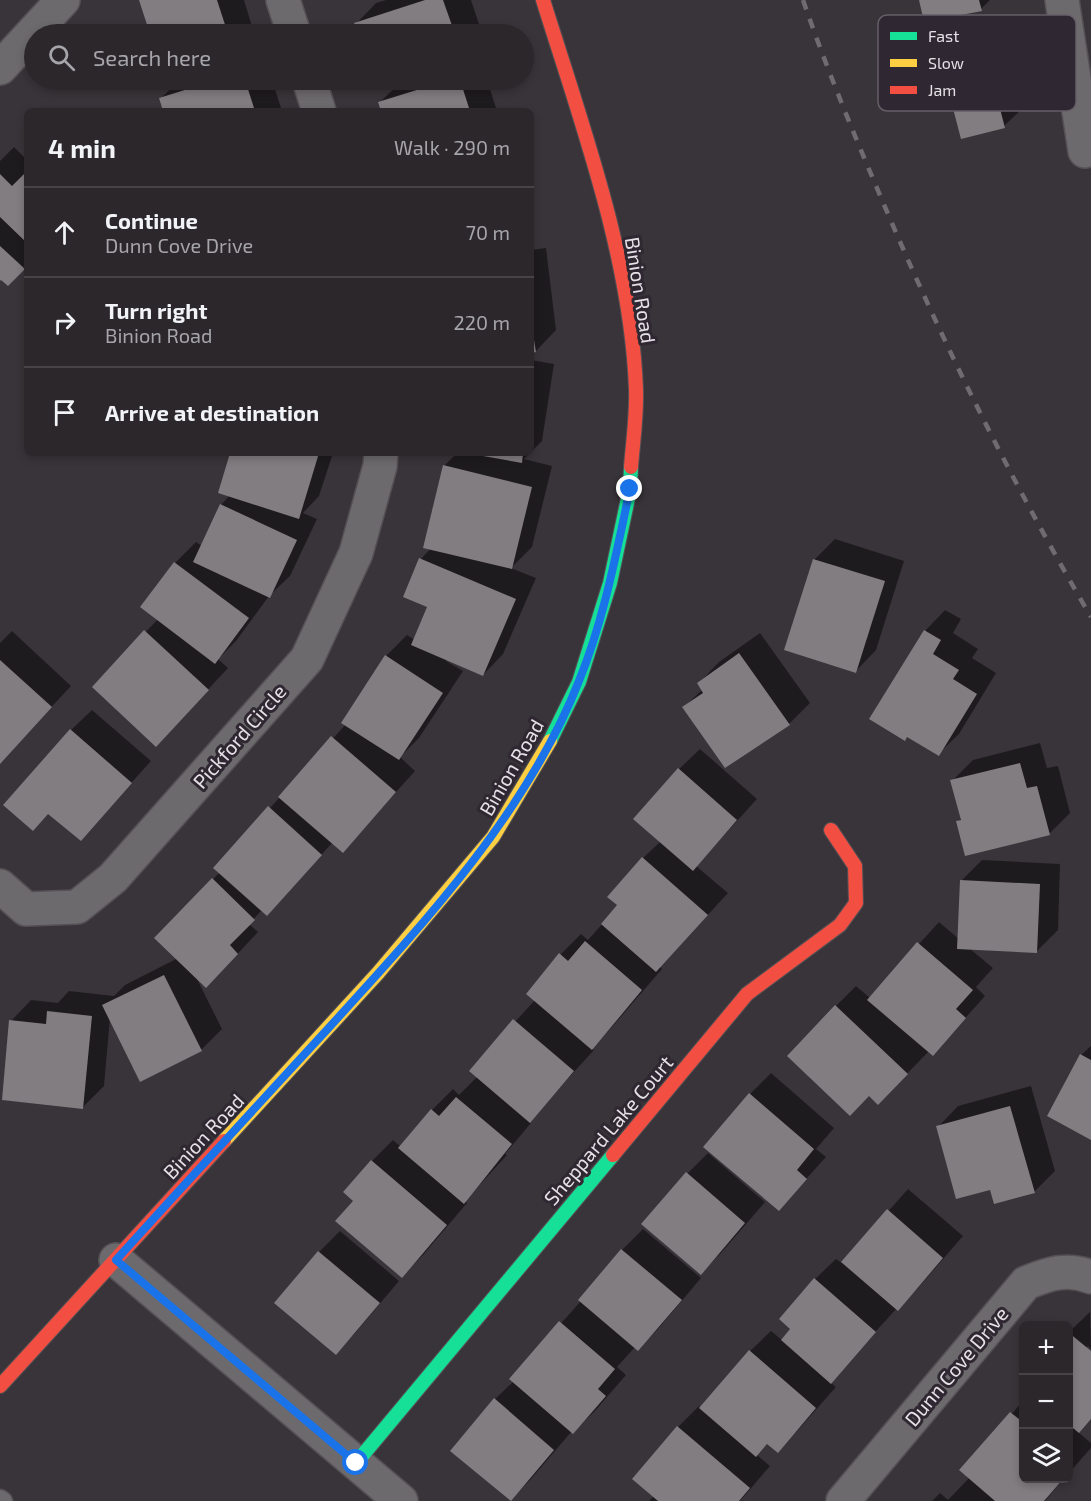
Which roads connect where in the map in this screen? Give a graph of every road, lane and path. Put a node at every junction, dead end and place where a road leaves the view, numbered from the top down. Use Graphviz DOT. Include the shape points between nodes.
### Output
graph roads {
  1 [pos="63,0"];
  2 [pos="283,0"];
  3 [pos="543,0"];
  4 [pos="1062,0"];
  5 [pos="1064,15"];
  6 [pos="41,24"];
  7 [pos="291,24"];
  8 [pos="24,42"];
  9 [pos="0,68"];
  10 [pos="312,90"];
  11 [pos="1076,92"];
  12 [pos="318,108"];
  13 [pos="1085,151"];
  14 [pos="381,456"];
  15 [pos="831,830"];
  16 [pos="0,886"];
  17 [pos="116,1260"];
  18 [pos="1091,1277"];
  19 [pos="0,1386"];
  20 [pos="356,1463"];
  21 [pos="401,1501"];
  22 [pos="843,1501"];
  1 -- 6 [label="street"];
  2 -- 7 [label="street"];
  3 -- 17 [label="main road, Binion Road" via="603,194 626,297 636,390 630,489 594,639 579,682 543,755 493,837 378,974"];
  4 -- 5 [label="street"];
  8 -- 9 [label="street"];
  10 -- 12 [label="street"];
  11 -- 13 [label="street"];
  14 -- 16 [label="street, Pickford Circle" via="356,553 307,658 292,676 113,878 77,907 26,909"];
  15 -- 20 [label="main road, Sheppard Lake Court" via="855,866 856,903 840,925 747,994"];
  17 -- 19 [label="main road, Binion Road"];
  17 -- 20 [label="street"];
  18 -- 22 [label="street, Dunn Cove Drive" via="1067,1271 1046,1274 1026,1283"];
  20 -- 21 [label="street"];
}
